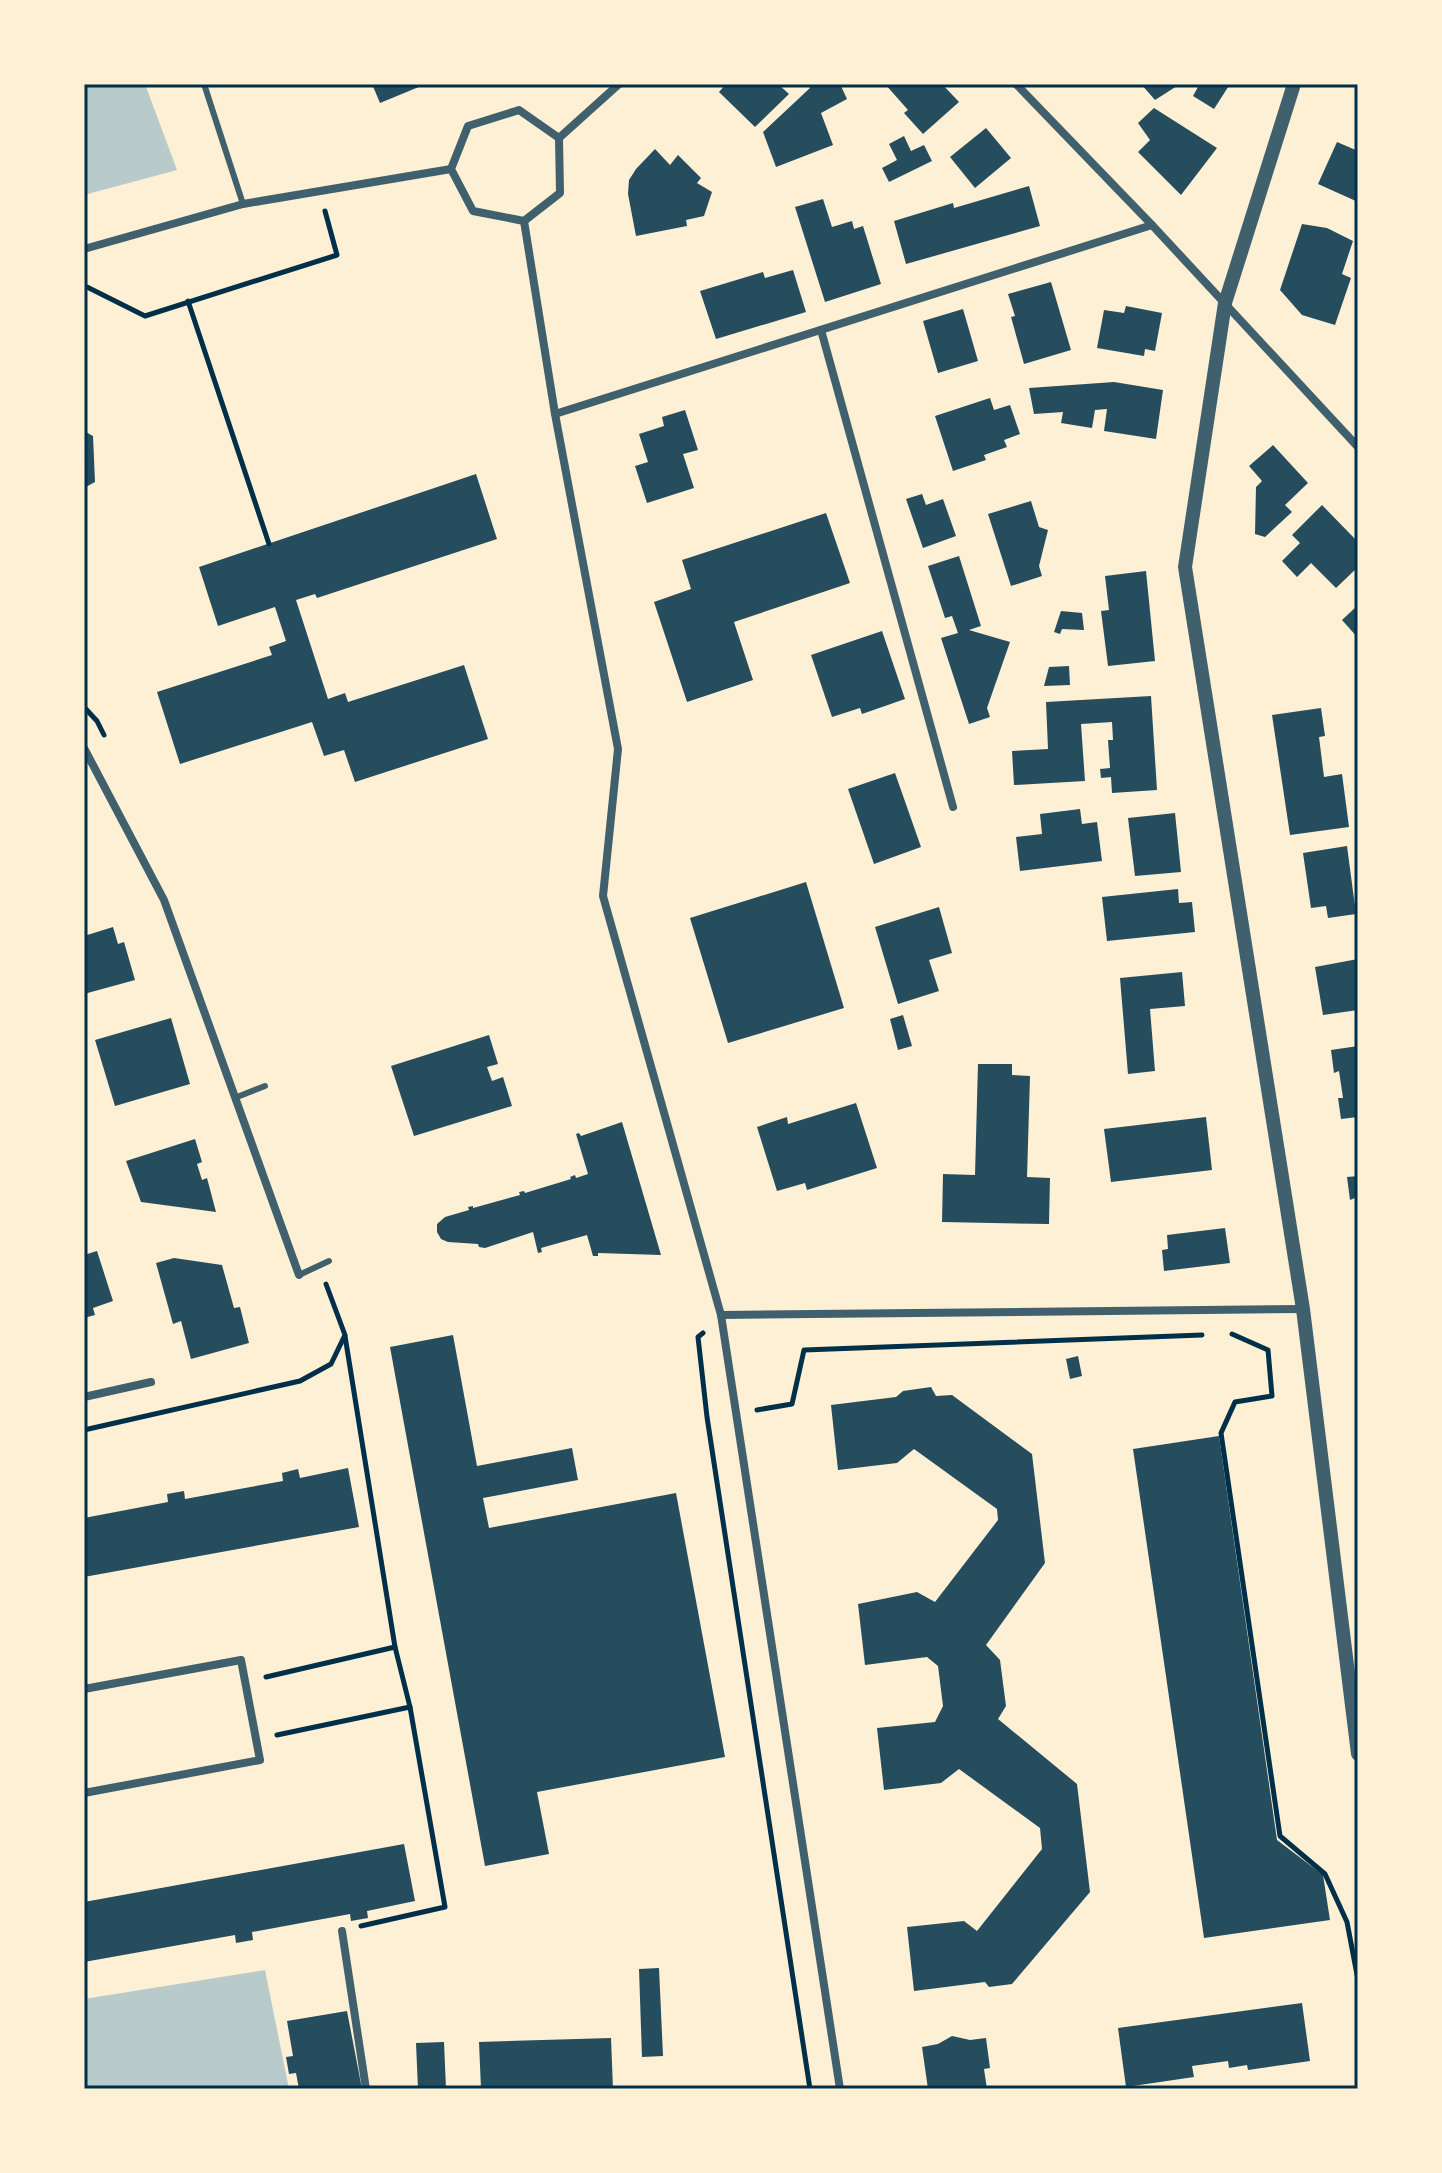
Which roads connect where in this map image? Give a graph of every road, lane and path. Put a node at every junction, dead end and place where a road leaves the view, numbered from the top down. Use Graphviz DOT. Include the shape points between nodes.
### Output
graph roads {
  1 [pos="204,84"];
  2 [pos="619,84"];
  3 [pos="1016,84"];
  4 [pos="1294,84"];
  5 [pos="559,138"];
  6 [pos="451,169"];
  7 [pos="319,191"];
  8 [pos="243,204"];
  9 [pos="524,221"];
  10 [pos="1152,225"];
  11 [pos="84,249"];
  12 [pos="84,288"];
  13 [pos="188,301"];
  14 [pos="1225,303"];
  15 [pos="821,330"];
  16 [pos="555,414"];
  17 [pos="1358,447"];
  18 [pos="269,544"];
  19 [pos="84,748"];
  20 [pos="953,807"];
  21 [pos="265,1086"];
  22 [pos="237,1097"];
  23 [pos="329,1261"];
  24 [pos="299,1275"];
  25 [pos="1303,1309"];
  26 [pos="721,1315"];
  27 [pos="345,1335"];
  28 [pos="1205,1335"];
  29 [pos="1220,1335"];
  30 [pos="151,1382"];
  31 [pos="84,1397"];
  32 [pos="735,1413"];
  33 [pos="1350,1633"];
  34 [pos="395,1647"];
  35 [pos="245,1681"];
  36 [pos="84,1689"];
  37 [pos="410,1707"];
  38 [pos="256,1739"];
  39 [pos="1358,1754"];
  40 [pos="84,1793"];
  41 [pos="342,1931"];
  42 [pos="1358,1980"];
  43 [pos="366,2089"];
  44 [pos="810,2089"];
  45 [pos="840,2089"];
  1 -- 8 [label="lane"];
  2 -- 5 [label="street"];
  3 -- 10 [label="street"];
  4 -- 14 [label="street"];
  5 -- 6 [label="street" via="519,110 468,126"];
  5 -- 9 [label="street" via="560,193"];
  6 -- 7 [label="street"];
  6 -- 9 [label="street" via="473,211"];
  7 -- 8 [label="street"];
  7 -- 13 [label="path" via="337,255"];
  8 -- 11 [label="street"];
  9 -- 16 [label="street"];
  10 -- 14 [label="street"];
  10 -- 15 [label="street"];
  12 -- 13 [label="path" via="145,316"];
  13 -- 18 [label="path"];
  14 -- 17 [label="street"];
  14 -- 25 [label="street" via="1185,567"];
  15 -- 16 [label="street"];
  15 -- 20 [label="street"];
  16 -- 26 [label="street" via="618,749 603,896"];
  19 -- 22 [label="street" via="164,900"];
  21 -- 22 [label="lane"];
  22 -- 24 [label="street"];
  23 -- 24 [label="lane"];
  25 -- 26 [label="street"];
  25 -- 33 [label="street"];
  26 -- 32 [label="street"];
  27 -- 34 [label="path"];
  28 -- 32 [label="path" via="804,1350 792,1404"];
  29 -- 42 [label="path" via="1235,1334 1268,1350 1272,1396 1235,1402 1221,1433 1280,1836 1325,1874 1347,1922"];
  30 -- 31 [label="street"];
  32 -- 44 [label="path" via="707,1417"];
  32 -- 45 [label="street"];
  33 -- 39 [label="street"];
  34 -- 35 [label="path"];
  34 -- 37 [label="path"];
  35 -- 36 [label="street" via="241,1660"];
  35 -- 38 [label="street"];
  37 -- 38 [label="path"];
  37 -- 41 [label="path" via="445,1907"];
  38 -- 40 [label="street" via="260,1760"];
  41 -- 43 [label="street"];
}
